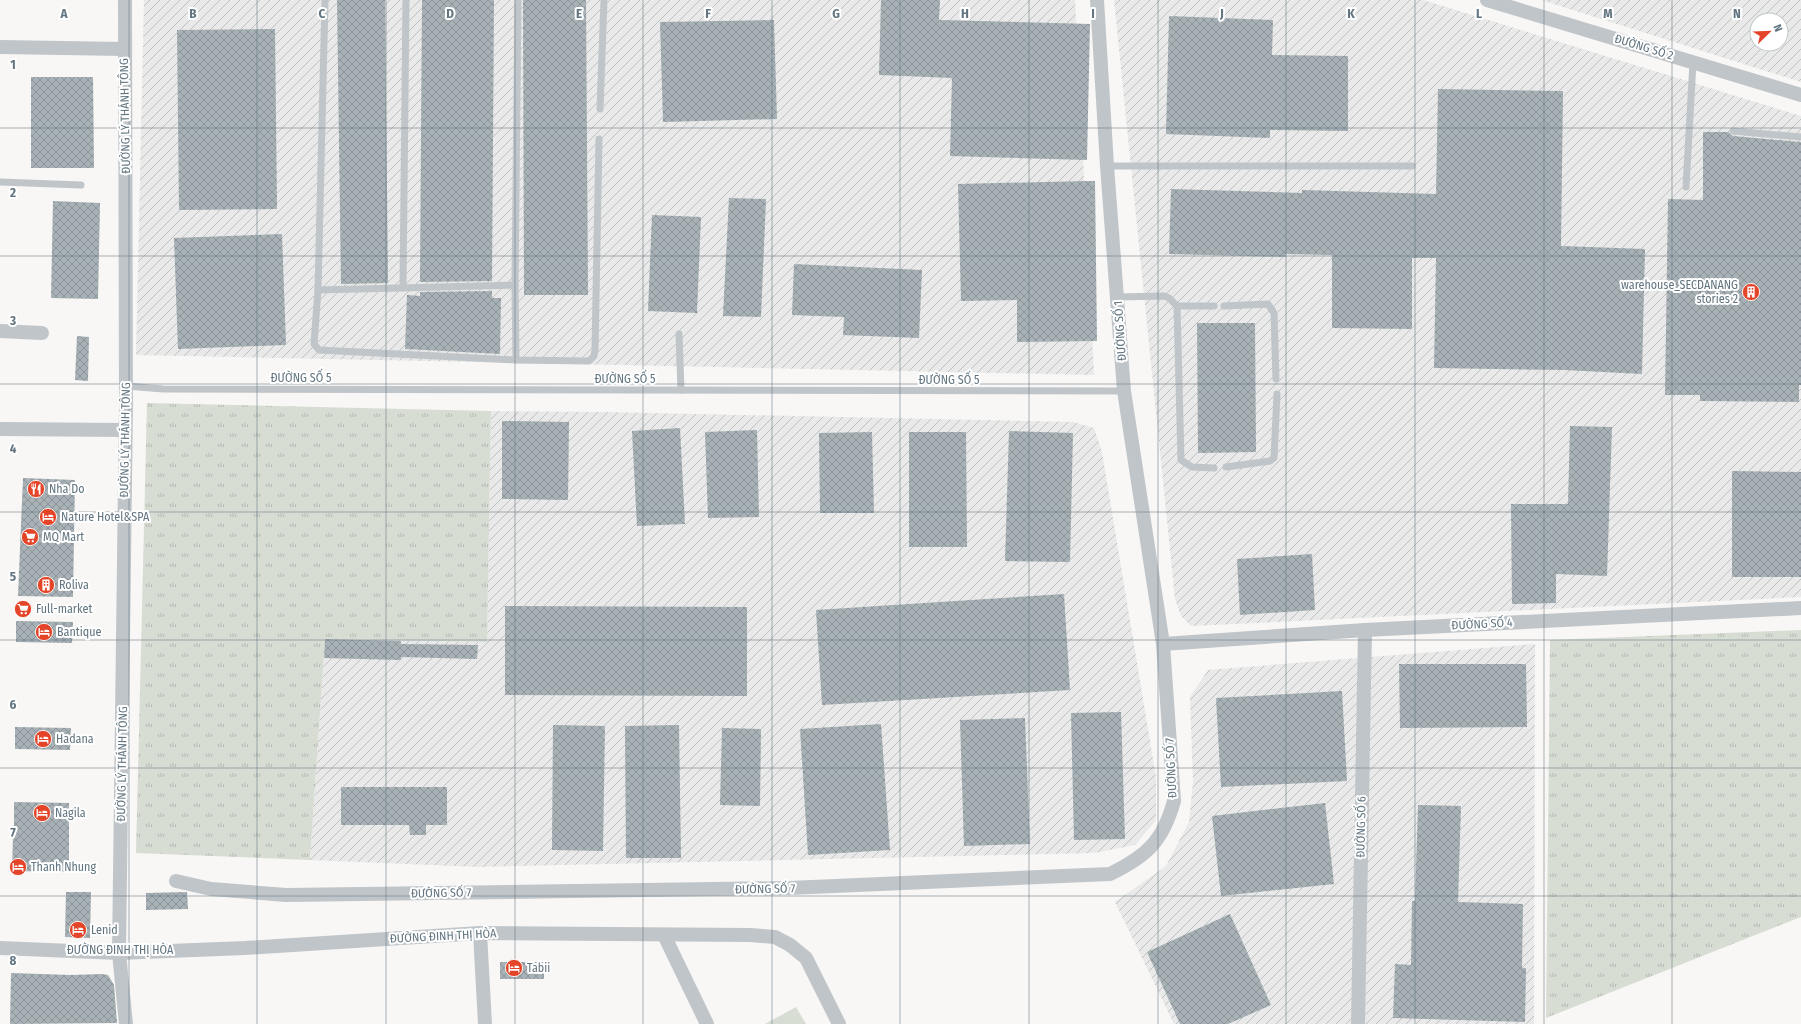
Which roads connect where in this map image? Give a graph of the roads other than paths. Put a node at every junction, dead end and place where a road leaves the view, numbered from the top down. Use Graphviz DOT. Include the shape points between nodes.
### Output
graph roads {
  1 [pos="125,0"];
  2 [pos="325,0"];
  3 [pos="406,0"];
  4 [pos="518,0"];
  5 [pos="604,0"];
  6 [pos="1097,0"];
  7 [pos="1487,0"];
  8 [pos="0,47"];
  9 [pos="124,49"];
  10 [pos="1693,62"];
  11 [pos="1801,94"];
  12 [pos="600,110"];
  13 [pos="1733,131"];
  14 [pos="1801,137"];
  15 [pos="599,139"];
  16 [pos="1107,166"];
  17 [pos="1412,166"];
  18 [pos="0,182"];
  19 [pos="81,185"];
  20 [pos="1686,187"];
  21 [pos="515,285"];
  22 [pos="403,288"];
  23 [pos="318,290"];
  24 [pos="1117,297"];
  25 [pos="1177,306"];
  26 [pos="1214,306"];
  27 [pos="1224,306"];
  28 [pos="0,331"];
  29 [pos="42,333"];
  30 [pos="679,334"];
  31 [pos="516,360"];
  32 [pos="1276,380"];
  33 [pos="126,386"];
  34 [pos="681,390"];
  35 [pos="1124,391"];
  36 [pos="1277,394"];
  37 [pos="0,429"];
  38 [pos="125,430"];
  39 [pos="1226,467"];
  40 [pos="1214,468"];
  41 [pos="1801,608"];
  42 [pos="1365,630"];
  43 [pos="1163,644"];
  44 [pos="1164,659"];
  45 [pos="176,881"];
  46 [pos="480,933"];
  47 [pos="664,935"];
  48 [pos="0,948"];
  49 [pos="119,953"];
  50 [pos="126,1024"];
  51 [pos="484,1024"];
  52 [pos="708,1024"];
  53 [pos="839,1024"];
  54 [pos="1358,1024"];
  1 -- 9 [label="street, ĐƯỜNG LÝ THÁNH TÔNG"];
  2 -- 23 [label="lane"];
  3 -- 22 [label="lane"];
  4 -- 21 [label="lane"];
  5 -- 12 [label="lane"];
  6 -- 16 [label="street, ĐƯỜNG SỐ 1"];
  7 -- 10 [label="street, ĐƯỜNG SỐ 2"];
  8 -- 9 [label="street"];
  9 -- 33 [label="street, ĐƯỜNG LÝ THÁNH TÔNG"];
  10 -- 11 [label="street, ĐƯỜNG SỐ 2"];
  10 -- 20 [label="lane"];
  13 -- 14 [label="lane"];
  15 -- 31 [label="lane" via="594,356 589,361"];
  16 -- 17 [label="lane"];
  16 -- 24 [label="street, ĐƯỜNG SỐ 1"];
  18 -- 19 [label="lane"];
  21 -- 22 [label="lane"];
  21 -- 31 [label="lane"];
  22 -- 23 [label="lane"];
  23 -- 31 [label="lane" via="314,344 319,350"];
  24 -- 25 [label="lane" via="1164,296"];
  24 -- 35 [label="street, ĐƯỜNG SỐ 1"];
  25 -- 26 [label="lane"];
  25 -- 40 [label="lane" via="1181,460 1192,467"];
  27 -- 32 [label="lane" via="1268,304 1272,308"];
  28 -- 29 [label="street"];
  30 -- 34 [label="lane"];
  33 -- 34 [label="lane, ĐƯỜNG SỐ 5" via="163,389"];
  33 -- 38 [label="street, ĐƯỜNG LÝ THÁNH TÔNG"];
  34 -- 35 [label="lane, ĐƯỜNG SỐ 5"];
  35 -- 43 [label="street, ĐƯỜNG SỐ 1"];
  36 -- 39 [label="lane" via="1274,458 1270,461"];
  37 -- 38 [label="street"];
  38 -- 49 [label="street, ĐƯỜNG LÝ THÁNH TÔNG"];
  41 -- 42 [label="street, ĐƯỜNG SỐ 4"];
  42 -- 43 [label="street, ĐƯỜNG SỐ 4"];
  42 -- 54 [label="street, ĐƯỜNG SỐ 6"];
  43 -- 44 [label="street, ĐƯỜNG SỐ 1"];
  44 -- 45 [label="street, ĐƯỜNG SỐ 7" via="1174,801 1168,822 1151,848 1131,864 1110,874 818,888 294,895 211,889"];
  46 -- 47 [label="street, ĐƯỜNG ĐINH THỊ HÒA"];
  46 -- 49 [label="street, ĐƯỜNG ĐINH THỊ HÒA"];
  46 -- 51 [label="street"];
  47 -- 52 [label="street"];
  47 -- 53 [label="street, ĐƯỜNG ĐINH THỊ HÒA" via="775,937 806,958"];
  48 -- 49 [label="street, ĐƯỜNG ĐINH THỊ HÒA"];
  49 -- 50 [label="street, ĐƯỜNG LÝ THÁNH TÔNG"];
}
